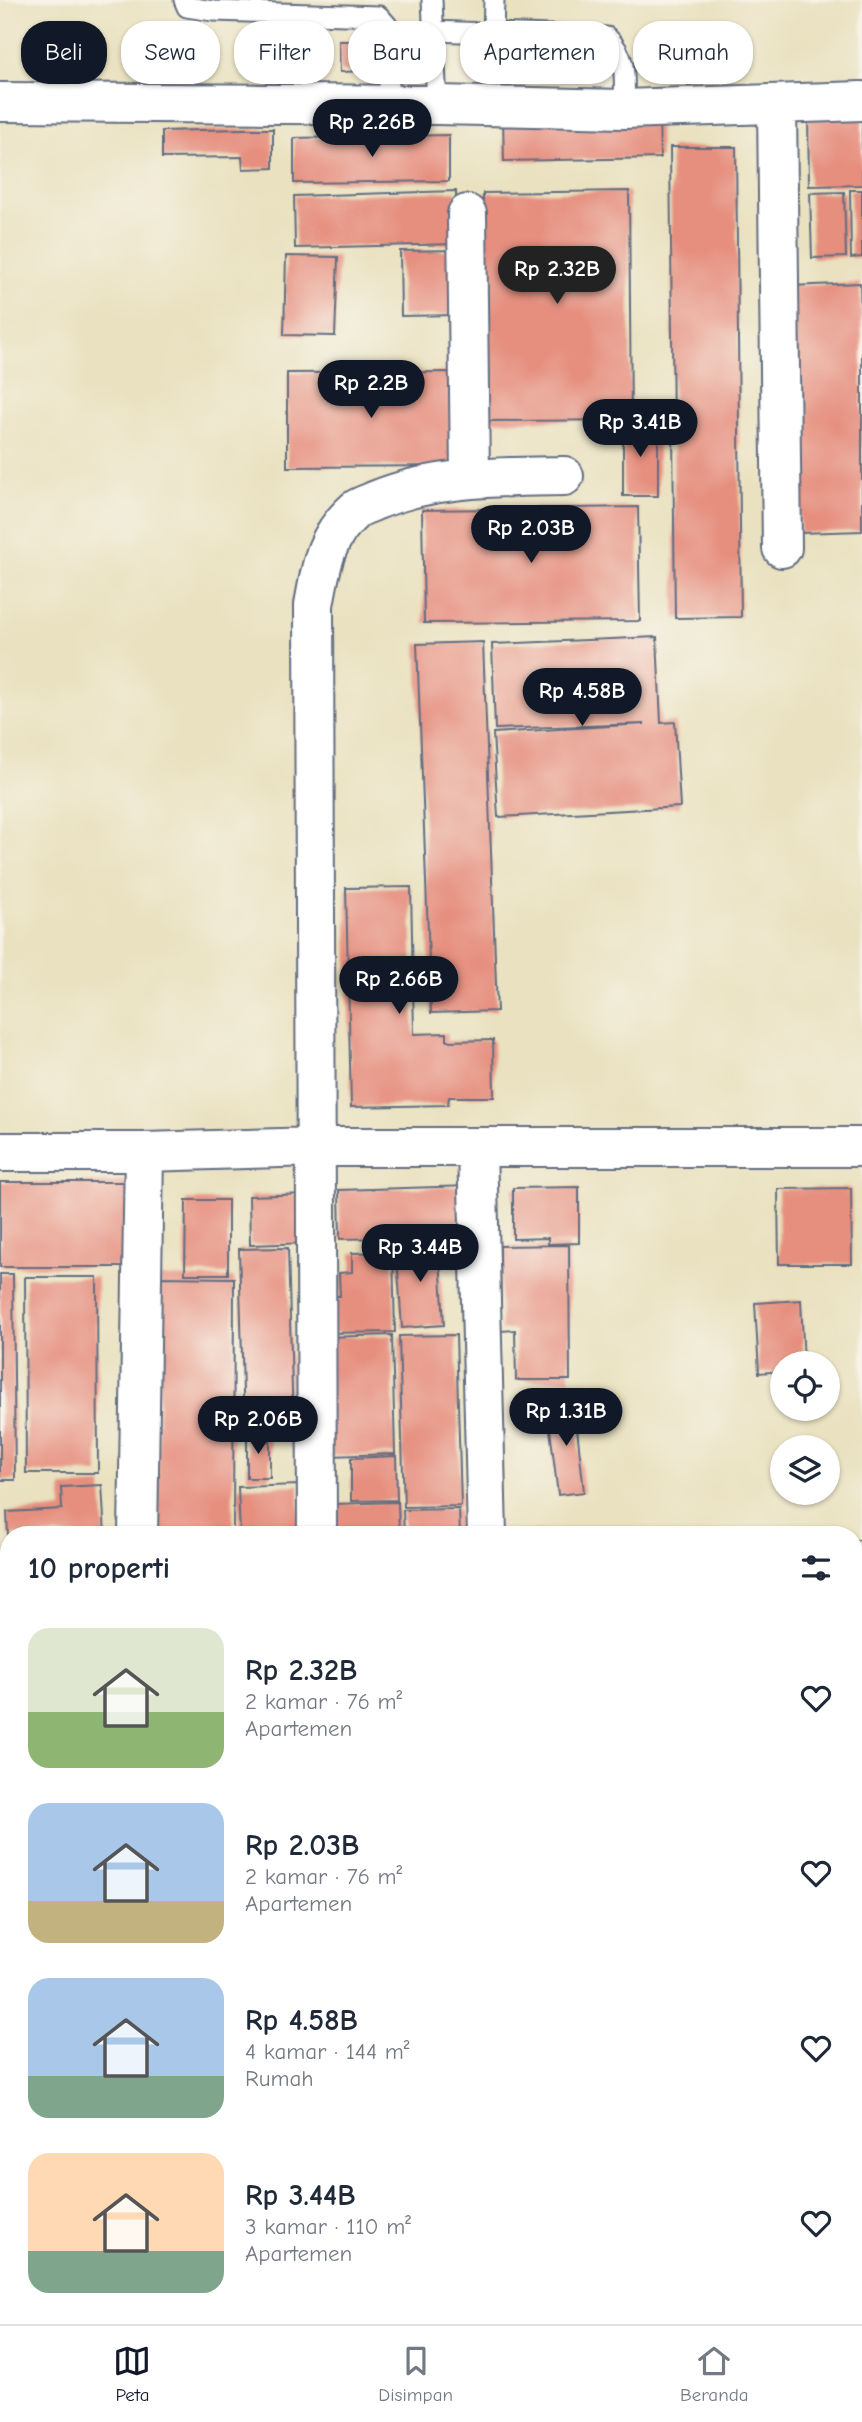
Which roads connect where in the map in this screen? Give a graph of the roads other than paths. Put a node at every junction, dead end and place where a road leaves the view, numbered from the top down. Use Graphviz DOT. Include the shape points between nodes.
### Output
graph roads {
  1 [pos="184,0"];
  2 [pos="432,0"];
  3 [pos="494,0"];
  4 [pos="432,21"];
  5 [pos="494,21"];
  6 [pos="619,51"];
  7 [pos="436,84"];
  8 [pos="0,102"];
  9 [pos="862,102"];
  10 [pos="389,105"];
  11 [pos="437,105"];
  12 [pos="777,105"];
  13 [pos="624,109"];
  14 [pos="467,214"];
  15 [pos="564,475"];
  16 [pos="470,478"];
  17 [pos="782,548"];
  18 [pos="316,1147"];
  19 [pos="477,1147"];
  20 [pos="862,1147"];
  21 [pos="0,1152"];
  22 [pos="144,1152"];
  23 [pos="138,1526"];
  24 [pos="317,1526"];
  25 [pos="487,1526"];
  1 -- 10 [label="lane" via="187,7 213,11 379,16 390,37"];
  2 -- 4 [label="lane"];
  3 -- 5 [label="lane"];
  6 -- 13 [label="lane" via="624,65"];
  7 -- 11 [label="lane"];
  8 -- 10 [label="street"];
  9 -- 12 [label="street"];
  10 -- 11 [label="street"];
  11 -- 13 [label="street"];
  12 -- 13 [label="street"];
  12 -- 17 [label="street"];
  14 -- 16 [label="street"];
  15 -- 16 [label="street"];
  16 -- 18 [label="street" via="390,495 357,508 322,558 314,606"];
  18 -- 19 [label="street"];
  18 -- 22 [label="street"];
  18 -- 24 [label="street"];
  19 -- 20 [label="street"];
  19 -- 25 [label="street"];
  21 -- 22 [label="street"];
  22 -- 23 [label="street"];
}
